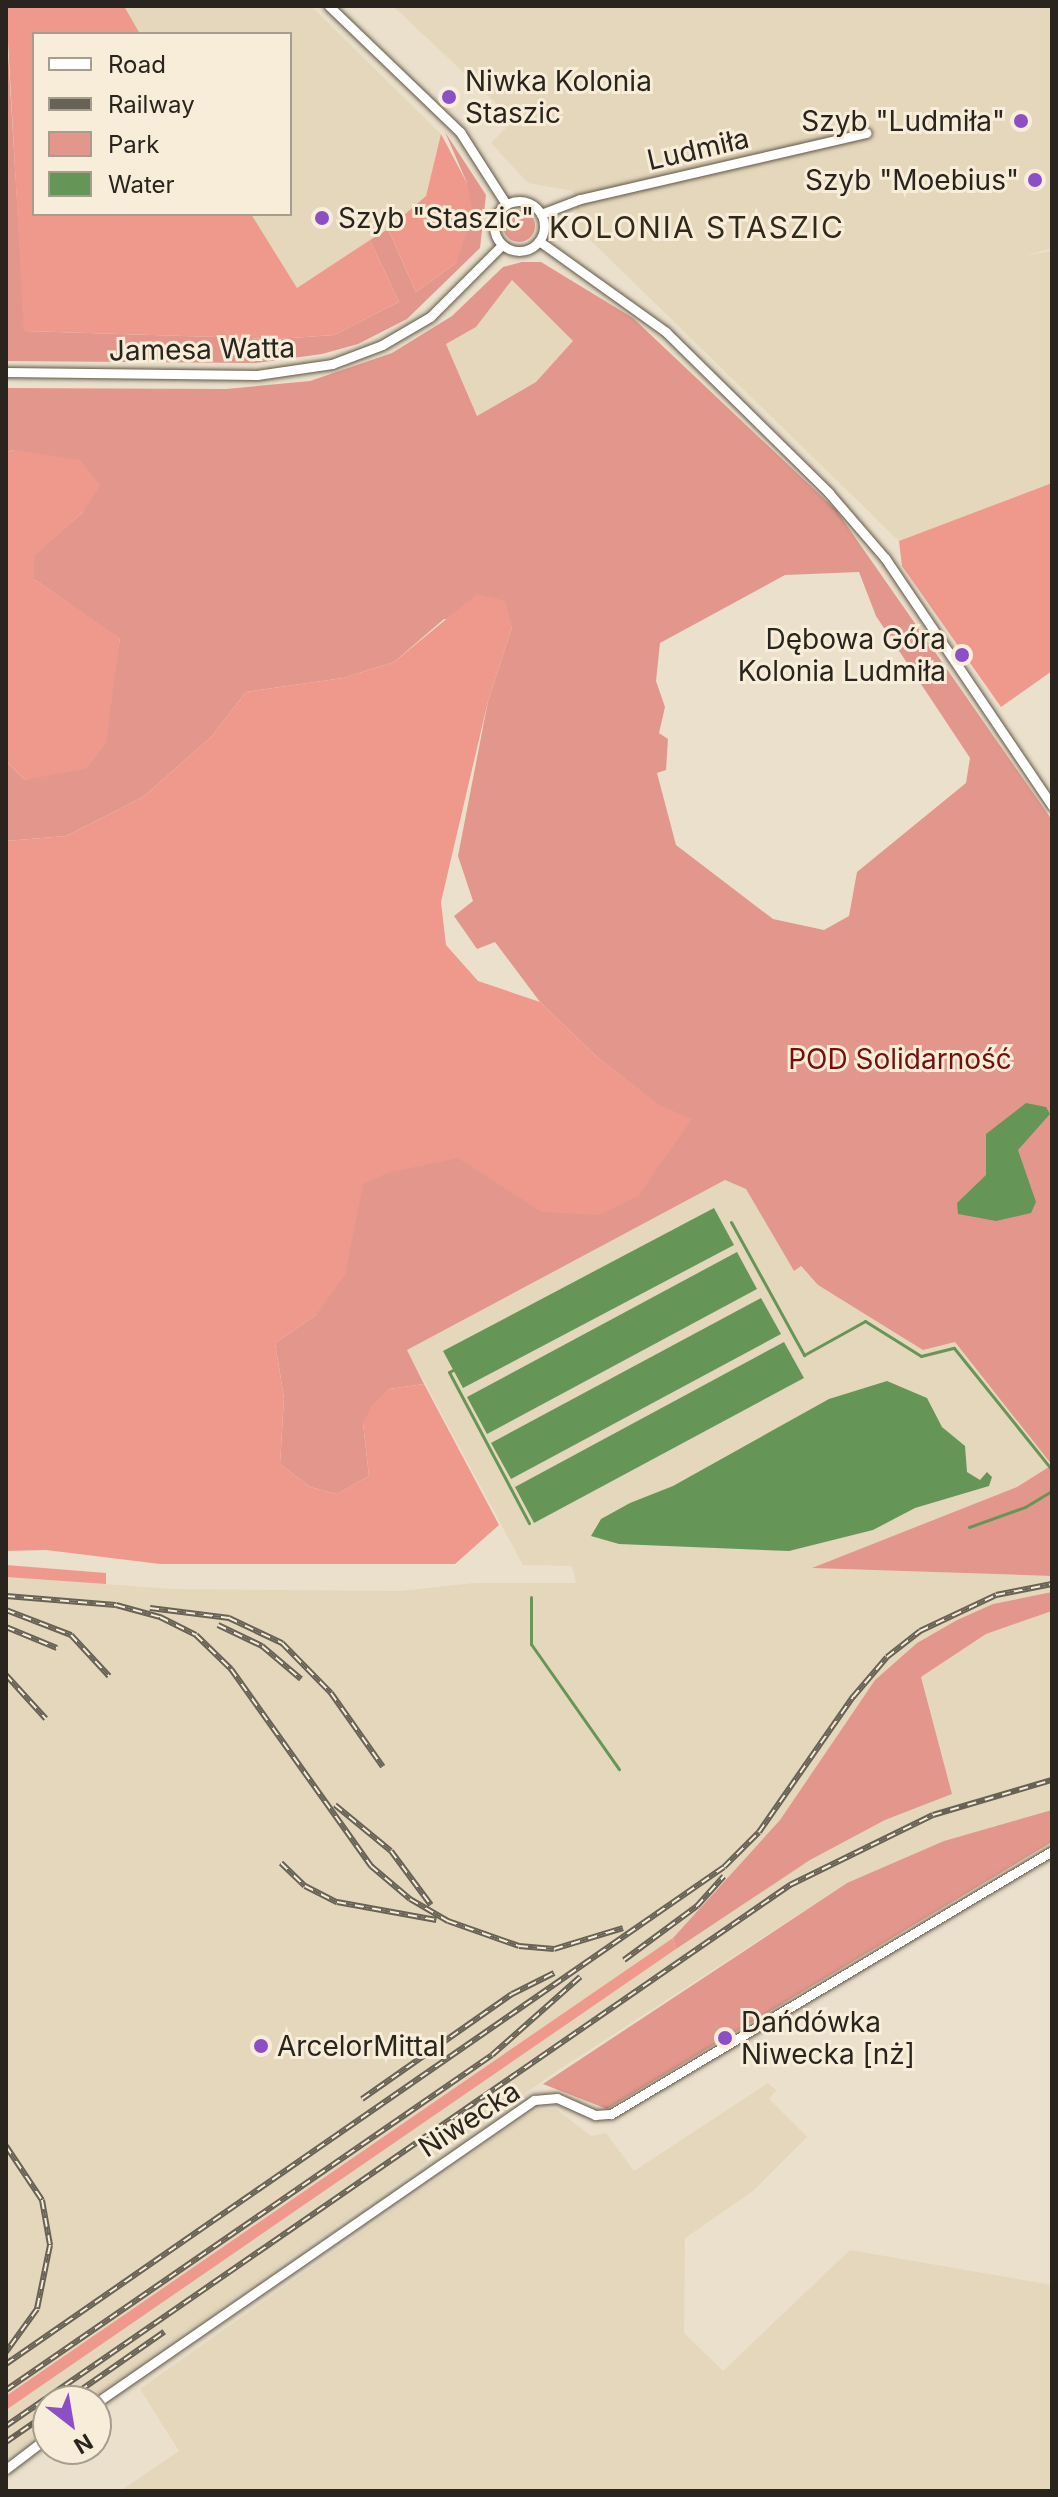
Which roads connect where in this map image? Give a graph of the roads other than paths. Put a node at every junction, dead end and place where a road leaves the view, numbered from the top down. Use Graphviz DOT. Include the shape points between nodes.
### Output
graph roads {
  1 [pos="329,6"];
  2 [pos="867,133"];
  3 [pos="506,204"];
  4 [pos="541,214"];
  5 [pos="539,241"];
  6 [pos="502,245"];
  7 [pos="6,372"];
  8 [pos="1052,806"];
  9 [pos="1052,1851"];
  10 [pos="112,2392"];
  11 [pos="32,2449"];
  12 [pos="6,2469"];
  1 -- 3 [label="street" via="471,144"];
  2 -- 4 [label="street, Ludmiła" via="580,199"];
  3 -- 4 [label="street" via="530,203"];
  3 -- 6 [label="street" via="493,228"];
  4 -- 5 [label="street"];
  5 -- 6 [label="street" via="525,250"];
  5 -- 8 [label="street" via="666,332 829,493 885,558"];
  6 -- 7 [label="street, Jamesa Watta" via="430,317 382,345 332,364 257,375"];
  9 -- 10 [label="street, Niwecka" via="611,2114 595,2115 557,2098 534,2100"];
  11 -- 12 [label="street"];
}
